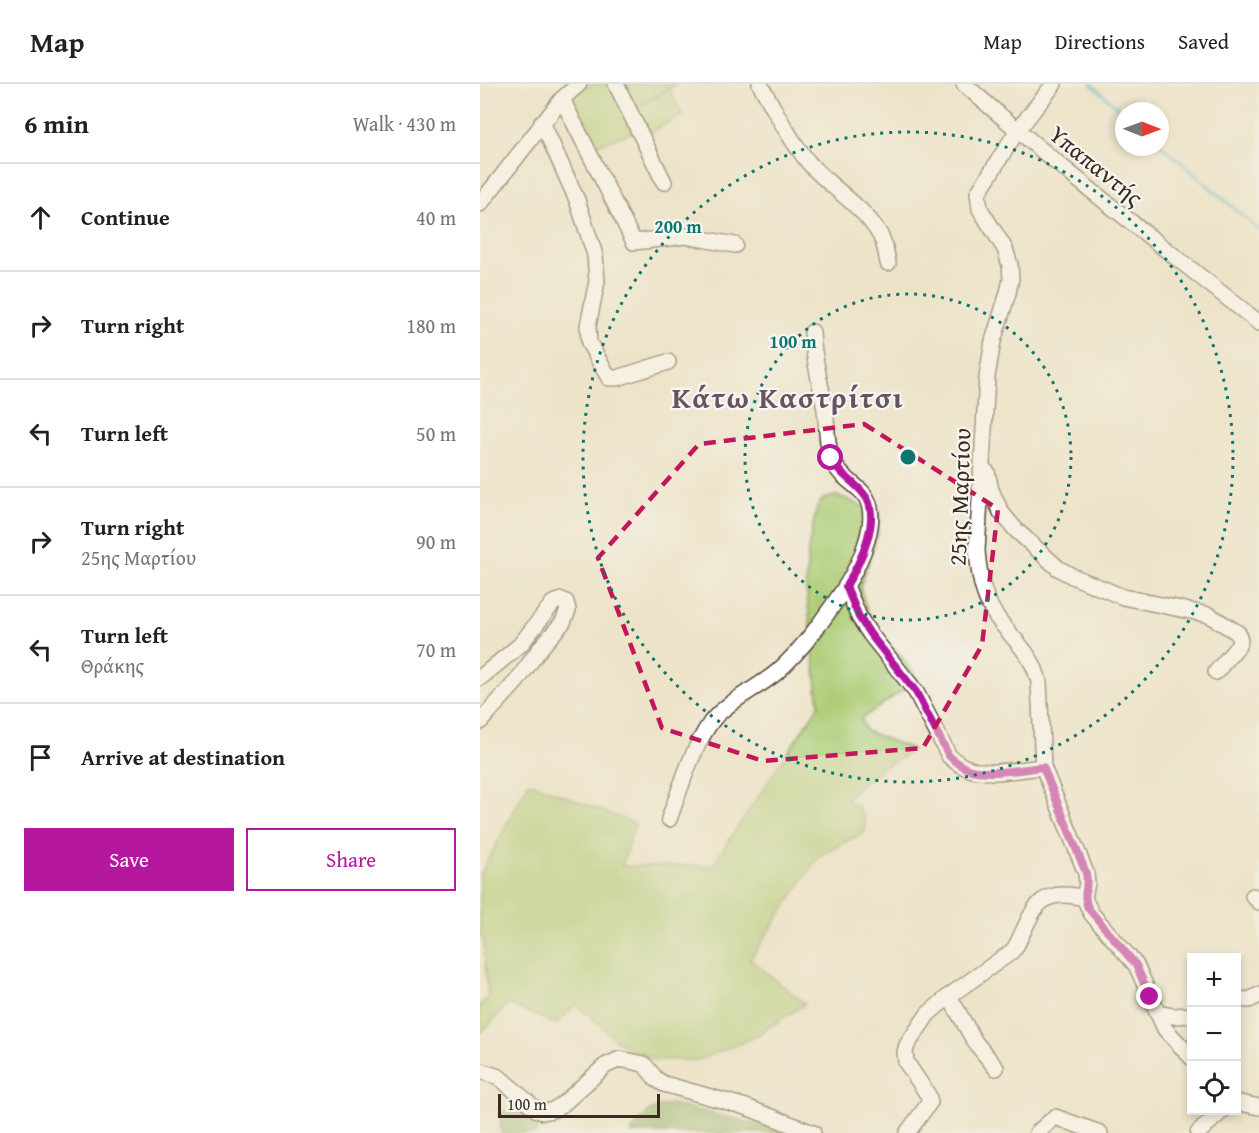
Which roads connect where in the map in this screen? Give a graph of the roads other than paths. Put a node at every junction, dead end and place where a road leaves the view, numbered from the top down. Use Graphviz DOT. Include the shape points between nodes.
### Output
graph roads {
  1 [pos="579,84"];
  2 [pos="616,84"];
  3 [pos="760,84"];
  4 [pos="964,84"];
  5 [pos="1054,84"];
  6 [pos="561,99"];
  7 [pos="542,122"];
  8 [pos="1017,130"];
  9 [pos="664,182"];
  10 [pos="481,202"];
  11 [pos="735,245"];
  12 [pos="888,263"];
  13 [pos="1259,323"];
  14 [pos="812,332"];
  15 [pos="668,362"];
  16 [pos="982,469"];
  17 [pos="846,586"];
  18 [pos="1216,672"];
  19 [pos="480,678"];
  20 [pos="480,722"];
  21 [pos="1043,767"];
  22 [pos="669,819"];
  23 [pos="1084,898"];
  24 [pos="1259,995"];
  25 [pos="950,996"];
  26 [pos="1241,999"];
  27 [pos="1157,1013"];
  28 [pos="1187,1015"];
  29 [pos="1187,1054"];
  30 [pos="996,1068"];
  31 [pos="480,1071"];
  32 [pos="1241,1103"];
  33 [pos="1259,1107"];
  34 [pos="1218,1115"];
  35 [pos="813,1133"];
  36 [pos="907,1133"];
  37 [pos="1037,1133"];
  38 [pos="1100,1133"];
  39 [pos="1198,1133"];
  1 -- 6 [label="street"];
  2 -- 9 [label="street"];
  3 -- 12 [label="street" via="785,130 812,166 869,220 879,234"];
  4 -- 8 [label="street, Υπαπαντής"];
  5 -- 8 [label="street, 25ης Μαρτίου"];
  6 -- 7 [label="street"];
  6 -- 11 [label="street" via="634,242 686,236"];
  7 -- 10 [label="street"];
  7 -- 15 [label="street" via="577,200 595,255 597,281 588,326 589,343 609,378"];
  8 -- 13 [label="street, Υπαπαντής"];
  8 -- 16 [label="street, 25ης Μαρτίου" via="978,193 980,209 1005,249 1011,279 987,377"];
  14 -- 17 [label="street" via="831,458 868,503 867,541"];
  16 -- 18 [label="street" via="1001,512 1058,568 1122,597 1209,615 1238,633 1238,646"];
  16 -- 21 [label="street, 25ης Μαρτίου" via="977,551 980,576 995,614 1029,656 1036,671"];
  17 -- 21 [label="street" via="859,617 916,692 949,756 974,770"];
  17 -- 22 [label="street" via="786,663 712,720"];
  19 -- 20 [label="street" via="520,645 553,603 566,602 568,610 563,622"];
  21 -- 23 [label="street, 25ης Μαρτίου" via="1086,873"];
  23 -- 25 [label="street" via="1055,896 1037,905 1015,948"];
  23 -- 27 [label="street" via="1091,913 1136,965"];
  24 -- 26 [label="street"];
  25 -- 30 [label="street" via="975,1042"];
  25 -- 36 [label="street" via="922,1021 905,1052 908,1066 930,1100"];
  27 -- 28 [label="street"];
  27 -- 29 [label="street"];
  31 -- 35 [label="street" via="499,1077 543,1112 564,1103 605,1066 627,1059 644,1064 664,1084 746,1107"];
  32 -- 33 [label="street"];
  34 -- 39 [label="street"];
  37 -- 38 [label="street" via="1055,1117"];
}
